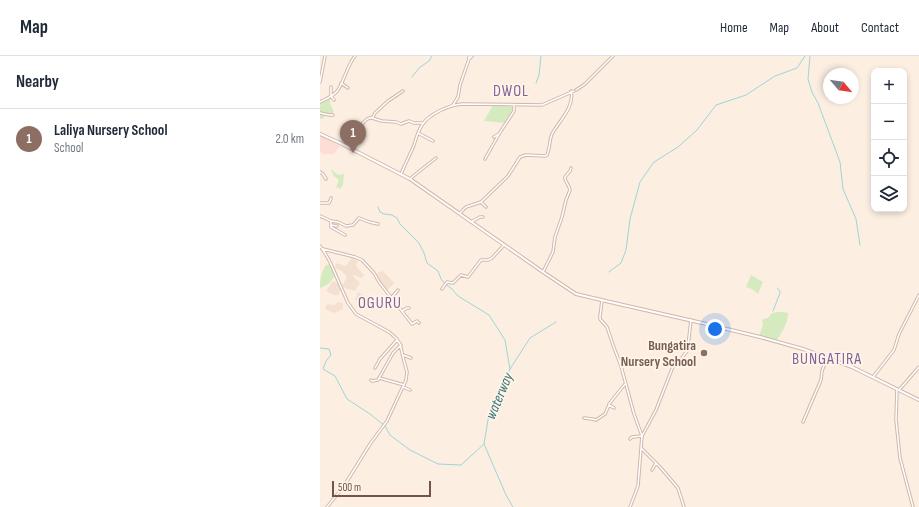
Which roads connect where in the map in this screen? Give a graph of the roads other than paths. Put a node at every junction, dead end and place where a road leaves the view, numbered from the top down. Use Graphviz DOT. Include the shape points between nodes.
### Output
graph roads {
  1 [pos="325,56"];
  2 [pos="355,56"];
  3 [pos="472,56"];
  4 [pos="613,56"];
  5 [pos="469,57"];
  6 [pos="320,82"];
  7 [pos="341,84"];
  8 [pos="331,86"];
  9 [pos="348,88"];
  10 [pos="403,91"];
  11 [pos="571,92"];
  12 [pos="331,96"];
  13 [pos="334,100"];
  14 [pos="320,102"];
  15 [pos="514,105"];
  16 [pos="452,106"];
  17 [pos="320,113"];
  18 [pos="333,115"];
  19 [pos="371,118"];
  20 [pos="423,123"];
  21 [pos="418,133"];
  22 [pos="320,134"];
  23 [pos="499,134"];
  24 [pos="494,137"];
  25 [pos="433,141"];
  26 [pos="352,149"];
  27 [pos="436,158"];
  28 [pos="485,159"];
  29 [pos="571,168"];
  30 [pos="320,172"];
  31 [pos="401,174"];
  32 [pos="326,179"];
  33 [pos="410,179"];
  34 [pos="331,198"];
  35 [pos="481,202"];
  36 [pos="320,203"];
  37 [pos="486,207"];
  38 [pos="459,213"];
  39 [pos="320,216"];
  40 [pos="483,218"];
  41 [pos="331,221"];
  42 [pos="471,222"];
  43 [pos="378,224"];
  44 [pos="331,225"];
  45 [pos="337,226"];
  46 [pos="345,235"];
  47 [pos="504,245"];
  48 [pos="320,246"];
  49 [pos="323,249"];
  50 [pos="543,272"];
  51 [pos="442,289"];
  52 [pos="398,290"];
  53 [pos="919,295"];
  54 [pos="392,297"];
  55 [pos="602,301"];
  56 [pos="409,308"];
  57 [pos="402,311"];
  58 [pos="691,320"];
  59 [pos="419,323"];
  60 [pos="397,340"];
  61 [pos="401,345"];
  62 [pos="403,355"];
  63 [pos="412,358"];
  64 [pos="827,358"];
  65 [pos="919,367"];
  66 [pos="375,368"];
  67 [pos="873,377"];
  68 [pos="379,378"];
  69 [pos="371,380"];
  70 [pos="625,384"];
  71 [pos="404,386"];
  72 [pos="410,390"];
  73 [pos="898,390"];
  74 [pos="919,400"];
  75 [pos="609,405"];
  76 [pos="614,408"];
  77 [pos="584,418"];
  78 [pos="803,422"];
  79 [pos="642,436"];
  80 [pos="630,439"];
  81 [pos="641,448"];
  82 [pos="656,463"];
  83 [pos="652,470"];
  84 [pos="327,507"];
  85 [pos="630,507"];
  86 [pos="684,507"];
  87 [pos="913,507"];
  1 -- 6 [label="street"];
  2 -- 7 [label="street"];
  3 -- 5 [label="street"];
  4 -- 11 [label="street" via="585,84"];
  5 -- 16 [label="street" via="458,97"];
  7 -- 9 [label="street"];
  7 -- 12 [label="street"];
  8 -- 12 [label="street"];
  10 -- 19 [label="street" via="388,101"];
  11 -- 15 [label="street" via="542,105"];
  11 -- 35 [label="street" via="570,105 553,133 547,155 520,157 508,176"];
  12 -- 13 [label="street"];
  12 -- 14 [label="street"];
  15 -- 16 [label="street"];
  15 -- 23 [label="street" via="514,111"];
  16 -- 20 [label="street"];
  17 -- 18 [label="street"];
  19 -- 20 [label="street" via="401,124 409,121"];
  19 -- 26 [label="street" via="361,125"];
  20 -- 21 [label="street"];
  21 -- 25 [label="street"];
  21 -- 31 [label="street"];
  22 -- 26 [label="street"];
  23 -- 24 [label="street"];
  23 -- 28 [label="street"];
  26 -- 31 [label="street"];
  27 -- 33 [label="street"];
  29 -- 50 [label="street" via="564,177 570,190 555,236 553,252"];
  30 -- 32 [label="street"];
  31 -- 33 [label="street"];
  33 -- 38 [label="street"];
  34 -- 36 [label="street" via="329,203"];
  35 -- 37 [label="street"];
  35 -- 38 [label="street" via="466,207"];
  38 -- 42 [label="street"];
  39 -- 41 [label="street"];
  40 -- 42 [label="street" via="480,216"];
  41 -- 43 [label="street" via="346,226 359,218"];
  41 -- 44 [label="street"];
  42 -- 47 [label="street"];
  44 -- 45 [label="street"];
  44 -- 46 [label="street"];
  47 -- 50 [label="street"];
  47 -- 51 [label="street" via="492,258 481,260 468,277 461,275 453,284 447,282"];
  48 -- 49 [label="street"];
  49 -- 54 [label="street" via="362,260"];
  49 -- 60 [label="street" via="351,308 356,314 389,332"];
  50 -- 55 [label="street" via="576,294"];
  52 -- 54 [label="street"];
  53 -- 67 [label="street" via="899,334 894,350"];
  54 -- 57 [label="street"];
  55 -- 58 [label="street"];
  55 -- 70 [label="street" via="600,319 607,327"];
  56 -- 57 [label="street"];
  57 -- 59 [label="street" via="412,324 417,321"];
  58 -- 64 [label="street" via="789,345"];
  58 -- 79 [label="street" via="687,351 672,368 656,410"];
  60 -- 61 [label="street"];
  60 -- 66 [label="street"];
  61 -- 62 [label="street"];
  61 -- 68 [label="street" via="392,353"];
  62 -- 63 [label="street"];
  62 -- 71 [label="street" via="407,372"];
  64 -- 67 [label="street"];
  64 -- 78 [label="street"];
  65 -- 73 [label="street"];
  67 -- 73 [label="street"];
  68 -- 69 [label="street"];
  68 -- 71 [label="street"];
  70 -- 75 [label="street"];
  70 -- 79 [label="street"];
  71 -- 72 [label="street"];
  71 -- 84 [label="street" via="386,421 344,486"];
  73 -- 74 [label="street"];
  73 -- 87 [label="street" via="896,420 900,458"];
  75 -- 76 [label="street"];
  75 -- 77 [label="street" via="605,414 596,420"];
  79 -- 80 [label="street"];
  79 -- 81 [label="street"];
  81 -- 82 [label="street"];
  81 -- 85 [label="street" via="638,486"];
  82 -- 83 [label="street"];
  82 -- 86 [label="street" via="678,488"];
}
